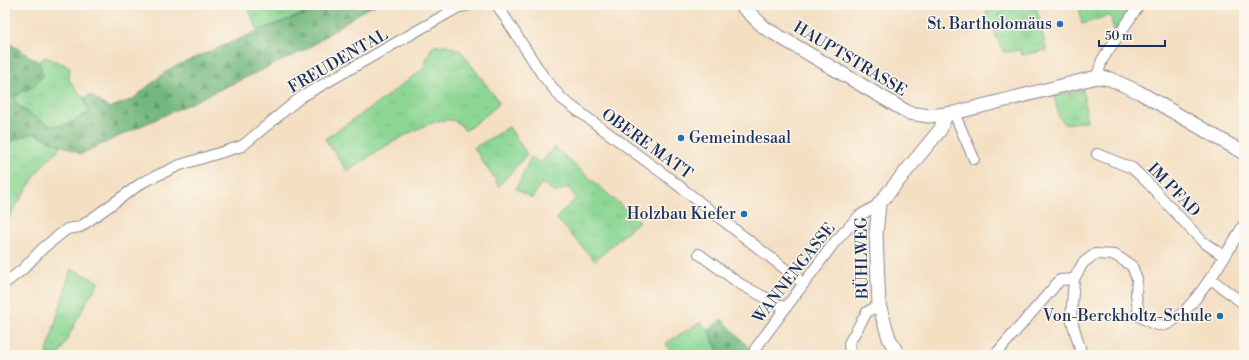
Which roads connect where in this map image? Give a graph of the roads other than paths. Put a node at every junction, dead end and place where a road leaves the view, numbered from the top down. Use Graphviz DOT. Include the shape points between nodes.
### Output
graph roads {
  1 [pos="469,5"];
  2 [pos="497,5"];
  3 [pos="741,5"];
  4 [pos="1139,5"];
  5 [pos="1097,77"];
  6 [pos="950,114"];
  7 [pos="929,116"];
  8 [pos="924,148"];
  9 [pos="1244,153"];
  10 [pos="1097,154"];
  11 [pos="974,159"];
  12 [pos="879,204"];
  13 [pos="1244,224"];
  14 [pos="699,254"];
  15 [pos="1224,257"];
  16 [pos="1074,279"];
  17 [pos="1211,279"];
  18 [pos="5,283"];
  19 [pos="803,283"];
  20 [pos="1244,304"];
  21 [pos="879,305"];
  22 [pos="785,308"];
  23 [pos="755,349"];
  24 [pos="850,355"];
  25 [pos="898,355"];
  26 [pos="995,355"];
  27 [pos="1082,355"];
  1 -- 18 [label="street, FREUDENTAL" via="457,8 301,97 242,146 180,165 146,180 80,227 67,229 42,248 22,270"];
  2 -- 19 [label="street, OBERE MATT" via="543,76 562,99 665,175"];
  3 -- 7 [label="street, HAUPTSTRASSE" via="765,28 900,108 909,113"];
  4 -- 5 [label="street" via="1102,60"];
  5 -- 6 [label="street, HAUPTSTRASSE"];
  5 -- 9 [label="street" via="1110,78 1139,92"];
  6 -- 7 [label="street, HAUPTSTRASSE"];
  6 -- 8 [label="street, BÜHLWEG"];
  6 -- 11 [label="street"];
  7 -- 8 [label="street, BÜHLWEG"];
  8 -- 12 [label="street, BÜHLWEG"];
  10 -- 15 [label="street, IM PFAD" via="1132,168 1202,241"];
  12 -- 19 [label="street, WANNENGASSE" via="860,216 834,243"];
  12 -- 21 [label="street, BÜHLWEG" via="876,234"];
  13 -- 15 [label="street"];
  14 -- 22 [label="street" via="740,284"];
  15 -- 17 [label="street"];
  16 -- 17 [label="street" via="1083,263 1095,254 1115,255 1132,266 1137,279 1139,316 1164,325 1178,318"];
  16 -- 26 [label="street" via="1060,280"];
  16 -- 27 [label="street" via="1072,318"];
  17 -- 20 [label="street"];
  19 -- 22 [label="street, WANNENGASSE"];
  21 -- 24 [label="street" via="867,312 860,324 849,343"];
  21 -- 25 [label="street, BÜHLWEG" via="889,338"];
  22 -- 23 [label="street, WANNENGASSE"];
}
